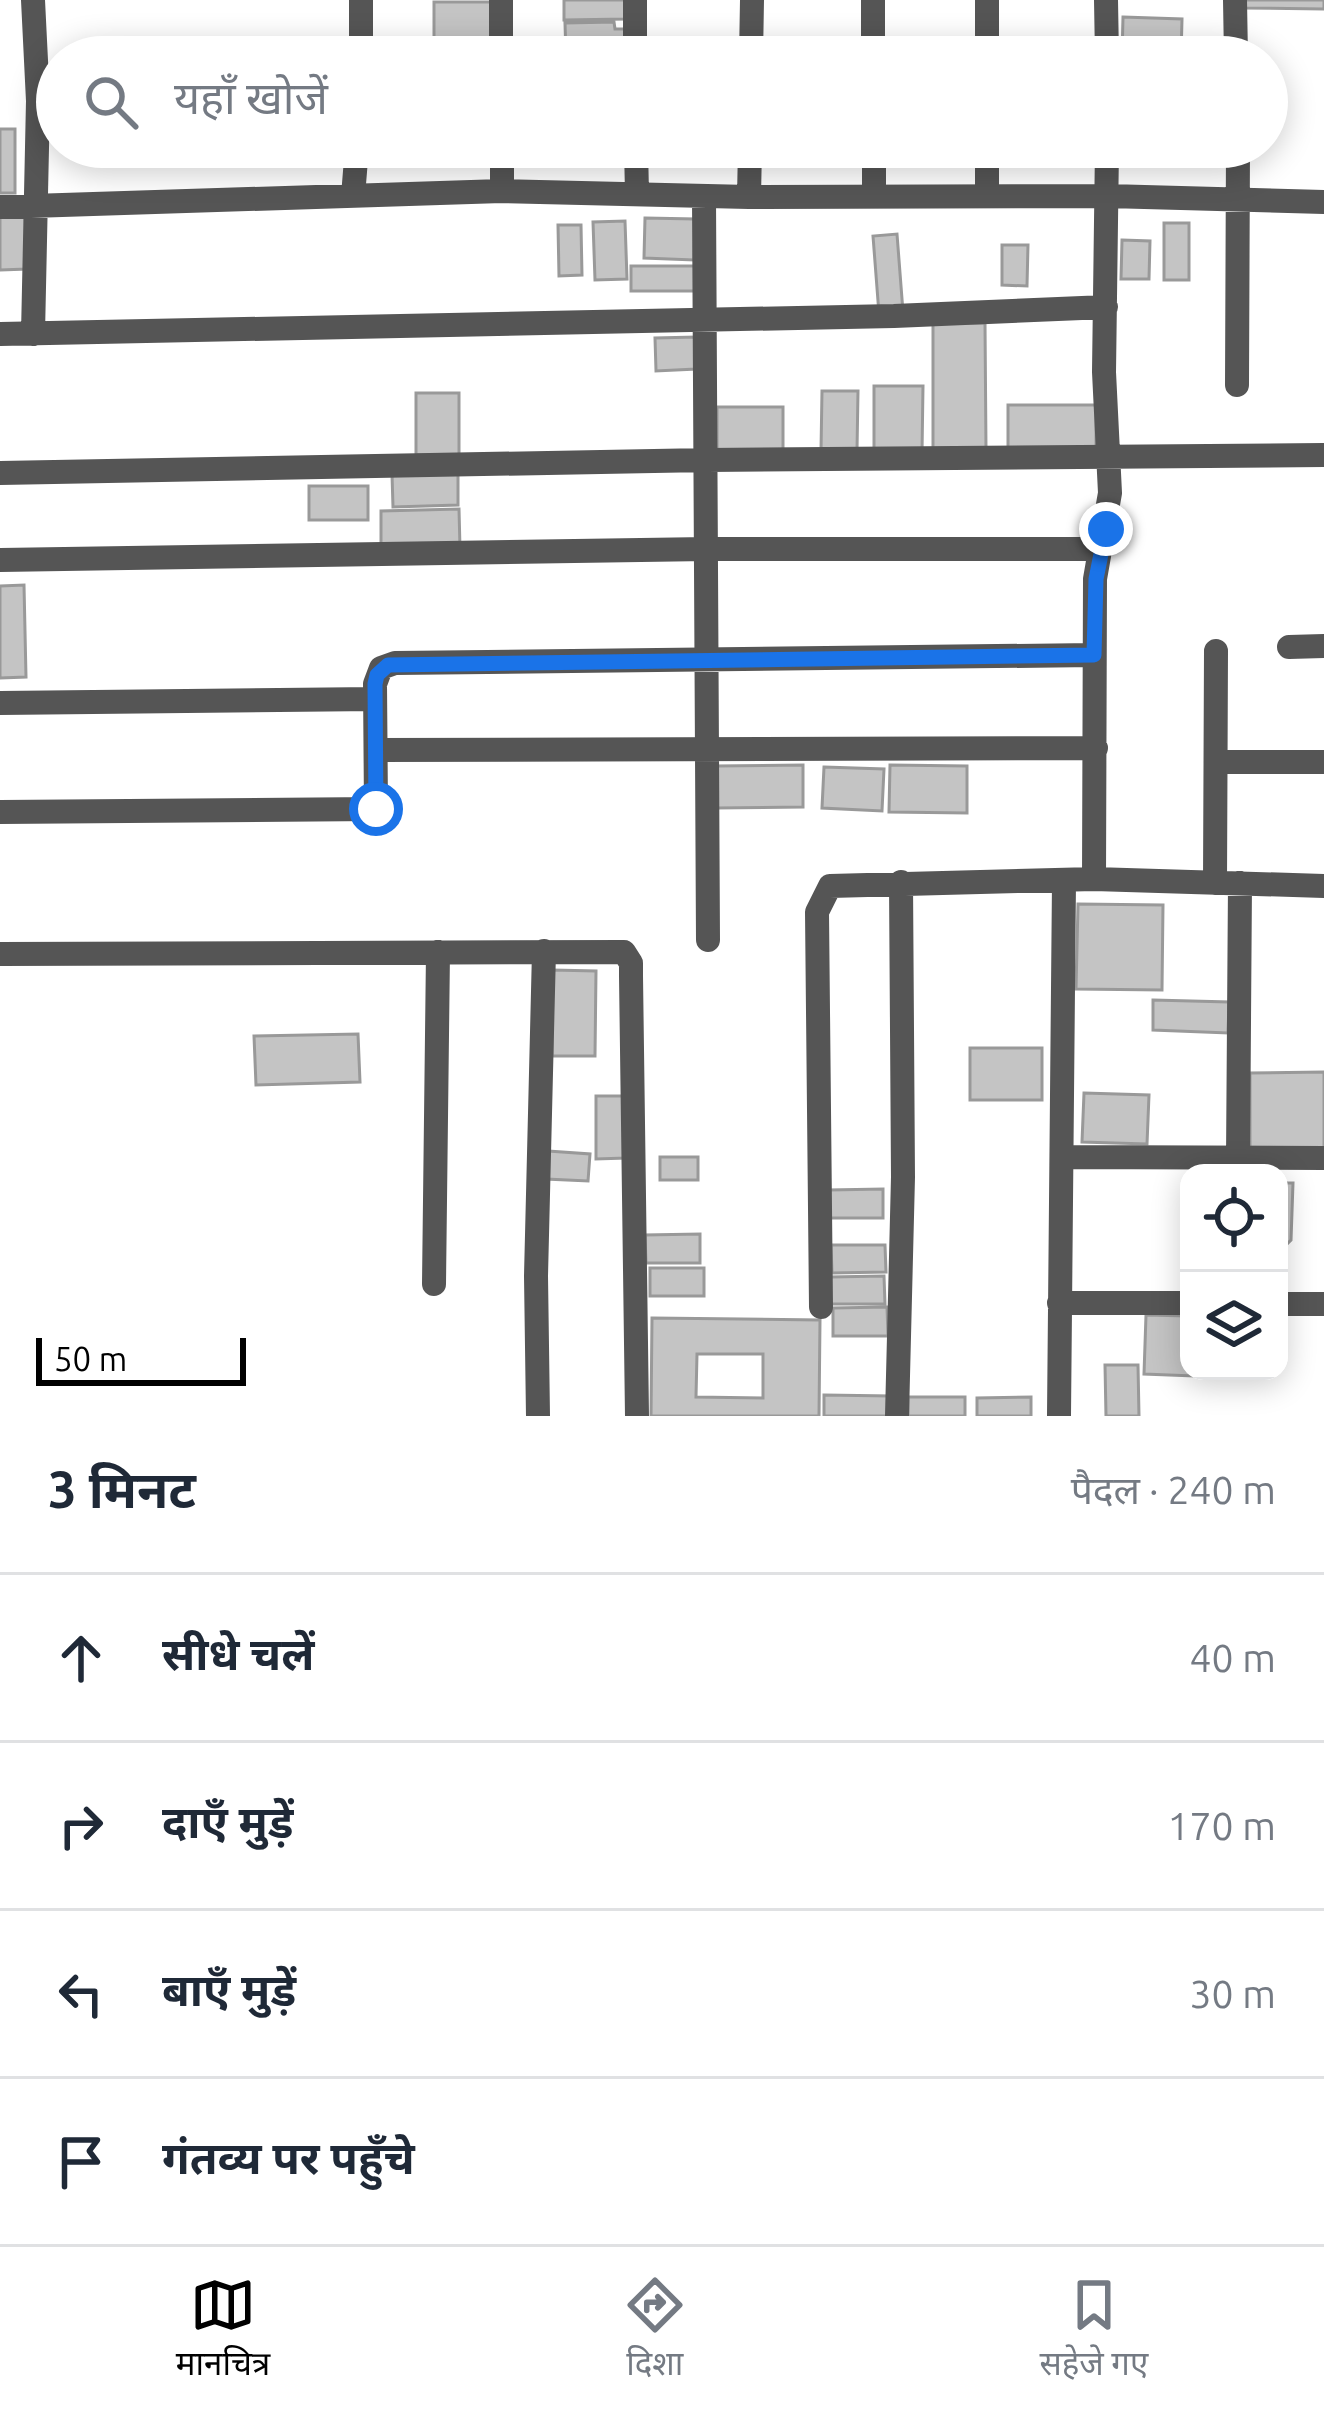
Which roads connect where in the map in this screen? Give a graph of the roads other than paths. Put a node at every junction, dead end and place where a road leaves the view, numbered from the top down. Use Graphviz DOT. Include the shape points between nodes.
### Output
graph roads {
  1 [pos="33,0"];
  2 [pos="361,0"];
  3 [pos="501,0"];
  4 [pos="634,0"];
  5 [pos="752,0"];
  6 [pos="873,0"];
  7 [pos="987,0"];
  8 [pos="1106,0"];
  9 [pos="1235,0"];
  10 [pos="38,36"];
  11 [pos="361,36"];
  12 [pos="501,36"];
  13 [pos="635,36"];
  14 [pos="751,36"];
  15 [pos="873,36"];
  16 [pos="987,36"];
  17 [pos="1107,36"];
  18 [pos="1236,36"];
  19 [pos="40,168"];
  20 [pos="355,168"];
  21 [pos="502,168"];
  22 [pos="636,168"];
  23 [pos="750,168"];
  24 [pos="874,168"];
  25 [pos="987,168"];
  26 [pos="1107,168"];
  27 [pos="1239,168"];
  28 [pos="502,191"];
  29 [pos="637,194"];
  30 [pos="987,195"];
  31 [pos="353,196"];
  32 [pos="874,196"];
  33 [pos="1108,196"];
  34 [pos="704,197"];
  35 [pos="749,197"];
  36 [pos="1240,199"];
  37 [pos="1324,202"];
  38 [pos="0,207"];
  39 [pos="35,207"];
  40 [pos="1106,307"];
  41 [pos="702,320"];
  42 [pos="0,334"];
  43 [pos="33,334"];
  44 [pos="1237,385"];
  45 [pos="1109,455"];
  46 [pos="1324,455"];
  47 [pos="707,460"];
  48 [pos="0,473"];
  49 [pos="707,549"];
  50 [pos="1100,549"];
  51 [pos="0,560"];
  52 [pos="1289,646"];
  53 [pos="1324,646"];
  54 [pos="1216,651"];
  55 [pos="1094,655"];
  56 [pos="706,659"];
  57 [pos="375,699"];
  58 [pos="0,703"];
  59 [pos="1096,748"];
  60 [pos="707,749"];
  61 [pos="376,750"];
  62 [pos="1216,762"];
  63 [pos="1324,762"];
  64 [pos="0,812"];
  65 [pos="1094,879"];
  66 [pos="1064,881"];
  67 [pos="902,882"];
  68 [pos="1228,883"];
  69 [pos="1324,886"];
  70 [pos="708,940"];
  71 [pos="544,951"];
  72 [pos="438,952"];
  73 [pos="0,954"];
  74 [pos="1062,1157"];
  75 [pos="1324,1158"];
  76 [pos="1238,1160"];
  77 [pos="434,1284"];
  78 [pos="1059,1303"];
  79 [pos="1180,1303"];
  80 [pos="1288,1304"];
  81 [pos="1324,1304"];
  82 [pos="821,1307"];
  83 [pos="538,1416"];
  84 [pos="637,1416"];
  85 [pos="897,1416"];
  86 [pos="1059,1416"];
  1 -- 10 [label="street"];
  2 -- 11 [label="street"];
  3 -- 12 [label="street"];
  4 -- 13 [label="street"];
  5 -- 14 [label="street"];
  6 -- 15 [label="street"];
  7 -- 16 [label="street"];
  8 -- 17 [label="street"];
  9 -- 18 [label="street"];
  19 -- 39 [label="street"];
  20 -- 31 [label="street"];
  21 -- 28 [label="street"];
  22 -- 29 [label="street"];
  23 -- 35 [label="street"];
  24 -- 32 [label="street"];
  25 -- 30 [label="street"];
  26 -- 33 [label="street"];
  27 -- 36 [label="street"];
  28 -- 29 [label="street"];
  28 -- 31 [label="street"];
  29 -- 34 [label="street"];
  30 -- 32 [label="street"];
  30 -- 33 [label="street"];
  31 -- 39 [label="street"];
  32 -- 35 [label="street"];
  33 -- 36 [label="street"];
  33 -- 40 [label="street"];
  34 -- 35 [label="street"];
  34 -- 41 [label="street"];
  36 -- 37 [label="street"];
  36 -- 44 [label="street"];
  38 -- 39 [label="street"];
  39 -- 43 [label="street"];
  40 -- 41 [label="street"];
  40 -- 45 [label="street"];
  41 -- 43 [label="street"];
  41 -- 47 [label="street"];
  42 -- 43 [label="street"];
  45 -- 46 [label="street"];
  45 -- 47 [label="street"];
  45 -- 50 [label="street"];
  47 -- 48 [label="street"];
  47 -- 49 [label="street"];
  49 -- 50 [label="street"];
  49 -- 51 [label="street"];
  49 -- 56 [label="street"];
  50 -- 55 [label="street"];
  52 -- 53 [label="street"];
  54 -- 62 [label="street"];
  55 -- 56 [label="street"];
  55 -- 59 [label="street"];
  56 -- 57 [label="street" via="395,663 377,675"];
  56 -- 60 [label="street"];
  57 -- 58 [label="street"];
  57 -- 61 [label="street"];
  59 -- 60 [label="street"];
  59 -- 65 [label="street"];
  60 -- 61 [label="street"];
  60 -- 70 [label="street"];
  61 -- 64 [label="street" via="376,809"];
  62 -- 63 [label="street"];
  62 -- 68 [label="street"];
  65 -- 66 [label="street"];
  65 -- 68 [label="street"];
  66 -- 67 [label="street"];
  66 -- 74 [label="street"];
  67 -- 82 [label="street" via="830,886 818,903"];
  67 -- 85 [label="street"];
  68 -- 69 [label="street"];
  68 -- 76 [label="street"];
  71 -- 72 [label="street"];
  71 -- 83 [label="street"];
  71 -- 84 [label="street" via="616,950 631,963"];
  72 -- 73 [label="street"];
  72 -- 77 [label="street"];
  74 -- 76 [label="street"];
  74 -- 78 [label="street"];
  75 -- 76 [label="street"];
  78 -- 79 [label="street"];
  78 -- 86 [label="street"];
  80 -- 81 [label="street"];
}
